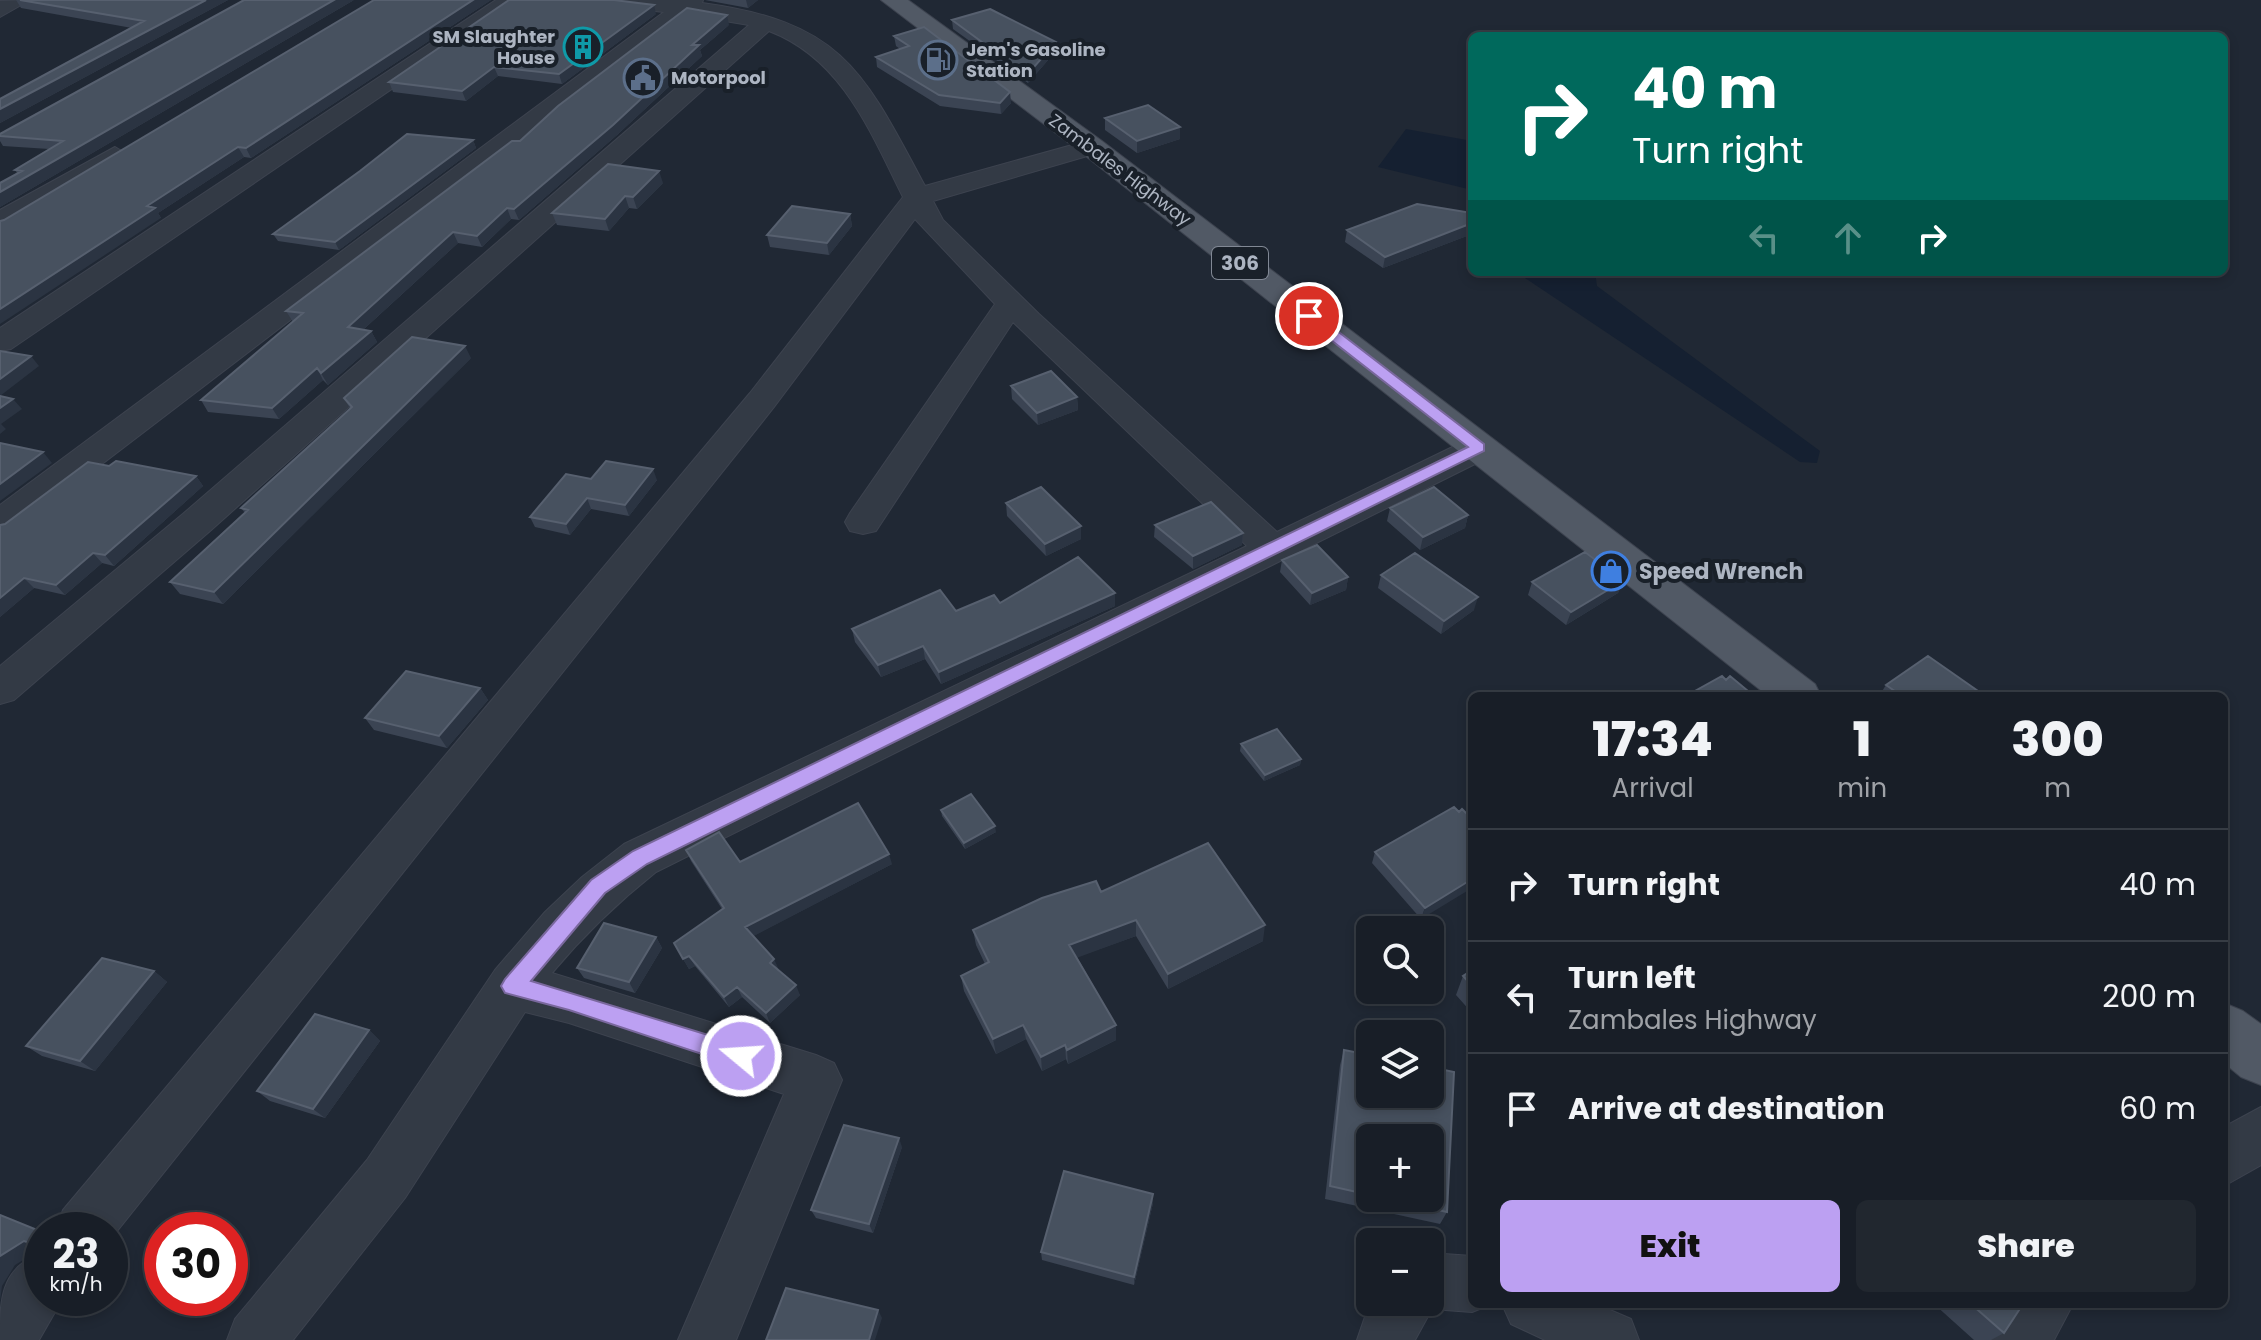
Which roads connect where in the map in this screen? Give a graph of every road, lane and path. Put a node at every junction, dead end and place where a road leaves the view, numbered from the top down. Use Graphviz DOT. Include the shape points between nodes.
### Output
graph roads {
  1 [pos="19,0"];
  2 [pos="511,0"];
  3 [pos="618,0"];
  4 [pos="893,0"];
  5 [pos="688,4"];
  6 [pos="0,10"];
  7 [pos="765,23"];
  8 [pos="136,142"];
  9 [pos="1092,147"];
  10 [pos="917,197"];
  11 [pos="0,222"];
  12 [pos="1011,303"];
  13 [pos="0,342"];
  14 [pos="1479,448"];
  15 [pos="0,488"];
  16 [pos="36,495"];
  17 [pos="863,522"];
  18 [pos="0,523"];
  19 [pos="1273,549"];
  20 [pos="0,689"];
  21 [pos="1794,692"];
  22 [pos="512,986"];
  23 [pos="2228,1032"];
  24 [pos="2261,1058"];
  25 [pos="2261,1133"];
  26 [pos="2228,1156"];
  27 [pos="98,1212"];
  28 [pos="1444,1282"];
  29 [pos="1468,1284"];
  30 [pos="1540,1308"];
  31 [pos="2041,1308"];
  32 [pos="24,1309"];
  33 [pos="1396,1316"];
  34 [pos="10,1340"];
  35 [pos="256,1340"];
  36 [pos="707,1340"];
  37 [pos="1386,1340"];
  38 [pos="1610,1340"];
  39 [pos="2020,1340"];
  1 -- 6 [label="street"];
  2 -- 13 [label="street"];
  3 -- 5 [label="street"];
  4 -- 9 [label="main road, Zambales Highway / 306"];
  5 -- 7 [label="street"];
  5 -- 16 [label="street"];
  7 -- 10 [label="street" via="801,35 834,63 872,113"];
  7 -- 20 [label="street"];
  8 -- 11 [label="street"];
  9 -- 10 [label="street"];
  9 -- 14 [label="main road, Zambales Highway / 306"];
  10 -- 12 [label="street" via="931,224"];
  10 -- 27 [label="street" via="762,400"];
  12 -- 17 [label="street"];
  12 -- 19 [label="street"];
  14 -- 19 [label="street"];
  14 -- 21 [label="main road, Zambales Highway / 306"];
  15 -- 16 [label="street"];
  16 -- 18 [label="street"];
  19 -- 22 [label="street" via="640,858 598,887"];
  22 -- 35 [label="street" via="386,1178"];
  22 -- 36 [label="street" via="816,1080"];
  23 -- 24 [label="main road"];
  25 -- 26 [label="street"];
  28 -- 29 [label="street"];
  30 -- 38 [label="street"];
  31 -- 39 [label="street"];
  32 -- 34 [label="street"];
  33 -- 37 [label="street"];
}
